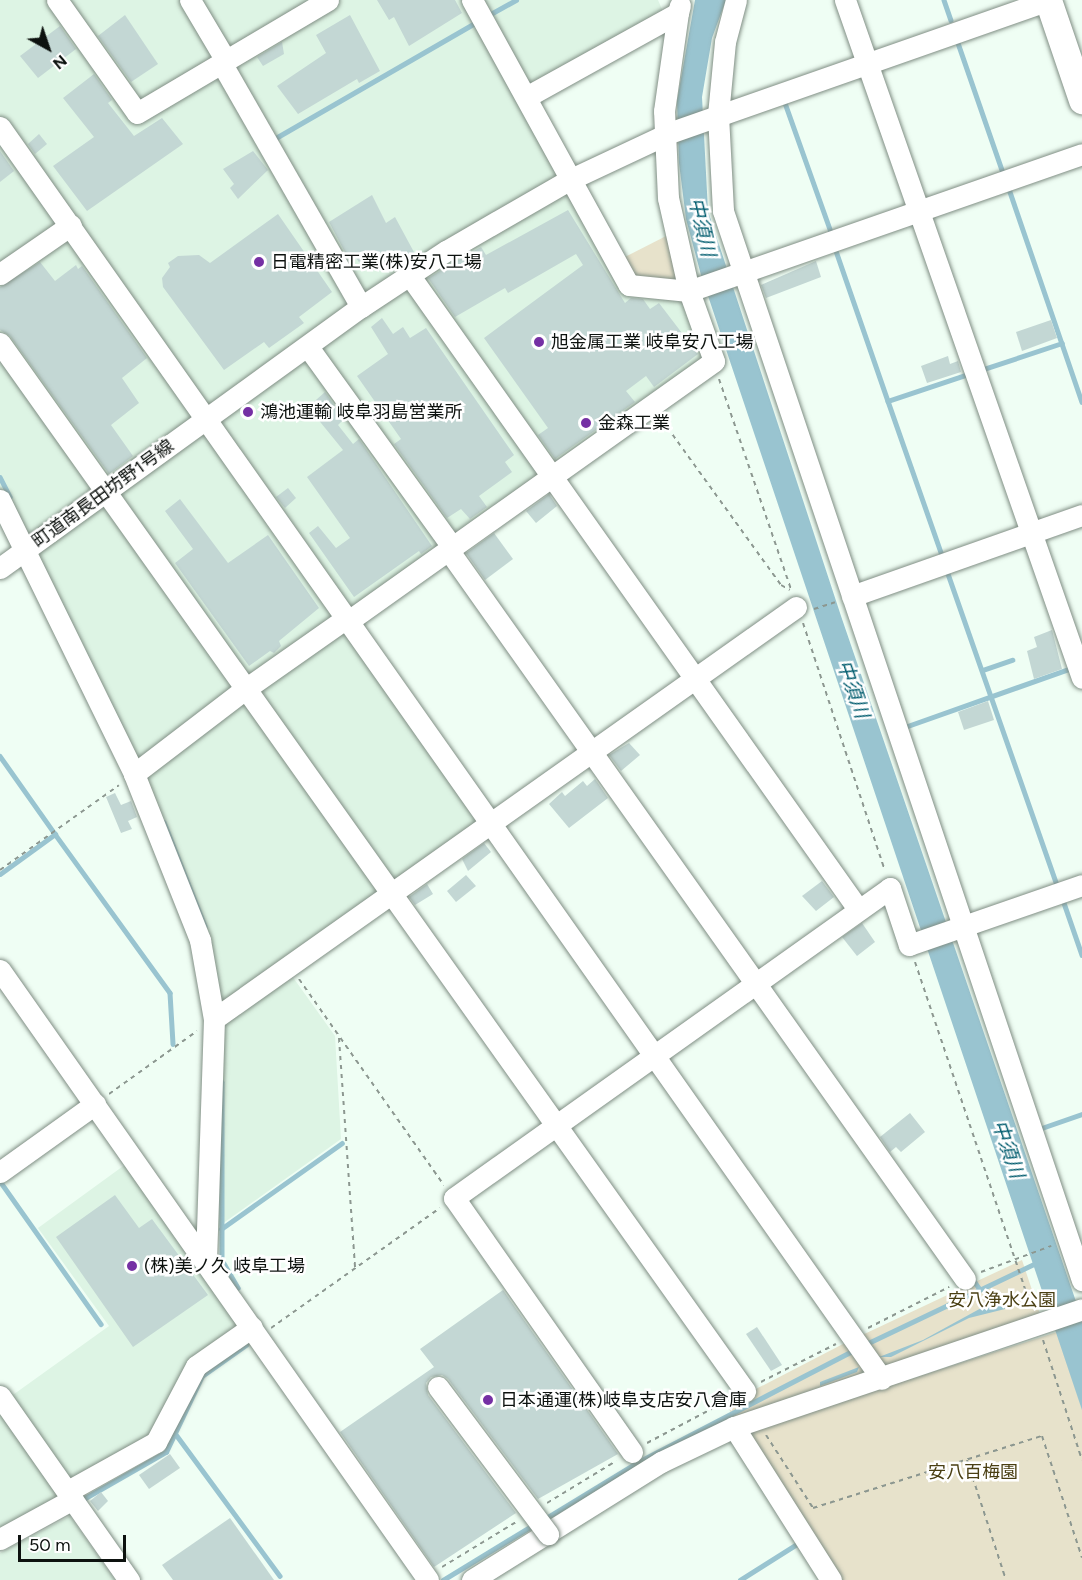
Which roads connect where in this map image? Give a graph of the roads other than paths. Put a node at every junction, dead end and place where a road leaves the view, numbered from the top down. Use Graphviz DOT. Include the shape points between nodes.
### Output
graph roads {
  1 [pos="57,0"];
  2 [pos="190,0"];
  3 [pos="328,0"];
  4 [pos="472,0"];
  5 [pos="736,0"];
  6 [pos="845,0"];
  7 [pos="1048,0"];
  8 [pos="680,7"];
  9 [pos="223,62"];
  10 [pos="867,63"];
  11 [pos="528,96"];
  12 [pos="1082,100"];
  13 [pos="715,116"];
  14 [pos="0,127"];
  15 [pos="667,134"];
  16 [pos="1082,154"];
  17 [pos="569,180"];
  18 [pos="918,211"];
  19 [pos="71,225"];
  20 [pos="0,274"];
  21 [pos="739,274"];
  22 [pos="410,276"];
  23 [pos="692,290"];
  24 [pos="361,308"];
  25 [pos="0,344"];
  26 [pos="308,347"];
  27 [pos="207,419"];
  28 [pos="552,478"];
  29 [pos="106,492"];
  30 [pos="0,500"];
  31 [pos="1082,515"];
  32 [pos="1031,532"];
  33 [pos="25,550"];
  34 [pos="451,550"];
  35 [pos="0,568"];
  36 [pos="847,598"];
  37 [pos="800,603"];
  38 [pos="346,621"];
  39 [pos="1082,678"];
  40 [pos="695,680"];
  41 [pos="244,690"];
  42 [pos="592,753"];
  43 [pos="134,774"];
  44 [pos="489,825"];
  45 [pos="1082,885"];
  46 [pos="391,895"];
  47 [pos="858,909"];
  48 [pos="957,928"];
  49 [pos="0,970"];
  50 [pos="754,984"];
  51 [pos="214,1019"];
  52 [pos="654,1055"];
  53 [pos="95,1104"];
  54 [pos="556,1125"];
  55 [pos="0,1172"];
  56 [pos="206,1261"];
  57 [pos="966,1279"];
  58 [pos="1082,1280"];
  59 [pos="1082,1309"];
  60 [pos="255,1331"];
  61 [pos="882,1379"];
  62 [pos="438,1387"];
  63 [pos="745,1390"];
  64 [pos="0,1396"];
  65 [pos="735,1427"];
  66 [pos="632,1452"];
  67 [pos="70,1495"];
  68 [pos="548,1534"];
  69 [pos="0,1539"];
  70 [pos="129,1580"];
  71 [pos="428,1580"];
  72 [pos="472,1580"];
  73 [pos="831,1580"];
  1 -- 9 [label="street" via="136,113"];
  2 -- 9 [label="street"];
  3 -- 9 [label="street"];
  4 -- 11 [label="street"];
  5 -- 13 [label="street" via="725,42"];
  6 -- 10 [label="street"];
  7 -- 10 [label="street, 町道南長田坊野1号線"];
  7 -- 12 [label="main road"];
  8 -- 11 [label="street"];
  8 -- 15 [label="street"];
  9 -- 24 [label="street"];
  10 -- 13 [label="street, 町道南長田坊野1号線"];
  10 -- 18 [label="street"];
  11 -- 17 [label="street" via="564,162"];
  13 -- 15 [label="street, 町道南長田坊野1号線"];
  13 -- 21 [label="street" via="723,211"];
  14 -- 19 [label="street"];
  15 -- 17 [label="street, 町道南長田坊野1号線"];
  15 -- 23 [label="street" via="668,198"];
  16 -- 18 [label="street"];
  17 -- 22 [label="street, 町道南長田坊野1号線"];
  17 -- 23 [label="street" via="629,285"];
  18 -- 21 [label="street"];
  18 -- 32 [label="street"];
  19 -- 20 [label="street"];
  19 -- 27 [label="street"];
  21 -- 23 [label="street"];
  21 -- 36 [label="street"];
  22 -- 24 [label="street, 町道南長田坊野1号線"];
  22 -- 28 [label="street"];
  23 -- 28 [label="street" via="714,361"];
  24 -- 26 [label="street, 町道南長田坊野1号線"];
  25 -- 29 [label="street"];
  26 -- 27 [label="street, 町道南長田坊野1号線"];
  26 -- 34 [label="street"];
  27 -- 29 [label="street, 町道南長田坊野1号線"];
  27 -- 38 [label="street"];
  28 -- 34 [label="street"];
  28 -- 40 [label="street"];
  29 -- 33 [label="street, 町道南長田坊野1号線"];
  29 -- 41 [label="street"];
  30 -- 33 [label="street"];
  31 -- 32 [label="street"];
  32 -- 36 [label="street"];
  32 -- 39 [label="street"];
  33 -- 35 [label="street, 町道南長田坊野1号線"];
  33 -- 43 [label="street"];
  34 -- 38 [label="street"];
  34 -- 42 [label="street"];
  36 -- 48 [label="street"];
  37 -- 40 [label="street"];
  38 -- 41 [label="street"];
  38 -- 44 [label="street"];
  40 -- 42 [label="street"];
  40 -- 47 [label="street"];
  41 -- 43 [label="street"];
  41 -- 46 [label="street"];
  42 -- 44 [label="street"];
  42 -- 50 [label="street"];
  43 -- 51 [label="street" via="200,940"];
  44 -- 46 [label="street"];
  44 -- 52 [label="street"];
  45 -- 48 [label="street"];
  46 -- 51 [label="street"];
  46 -- 54 [label="street"];
  47 -- 48 [label="street" via="890,888 914,943"];
  47 -- 50 [label="street"];
  48 -- 58 [label="street"];
  49 -- 53 [label="street"];
  50 -- 52 [label="street"];
  50 -- 57 [label="street"];
  51 -- 56 [label="street"];
  52 -- 54 [label="street"];
  52 -- 61 [label="street"];
  53 -- 55 [label="street"];
  53 -- 56 [label="street"];
  54 -- 63 [label="street"];
  54 -- 66 [label="street" via="453,1198"];
  56 -- 60 [label="street"];
  59 -- 61 [label="street"];
  60 -- 67 [label="street" via="196,1366 156,1442"];
  60 -- 71 [label="street"];
  61 -- 65 [label="street"];
  62 -- 68 [label="street, bridge"];
  64 -- 67 [label="street"];
  65 -- 68 [label="street" via="662,1462"];
  65 -- 73 [label="street"];
  67 -- 69 [label="street"];
  67 -- 70 [label="street"];
  68 -- 72 [label="street"];
}
